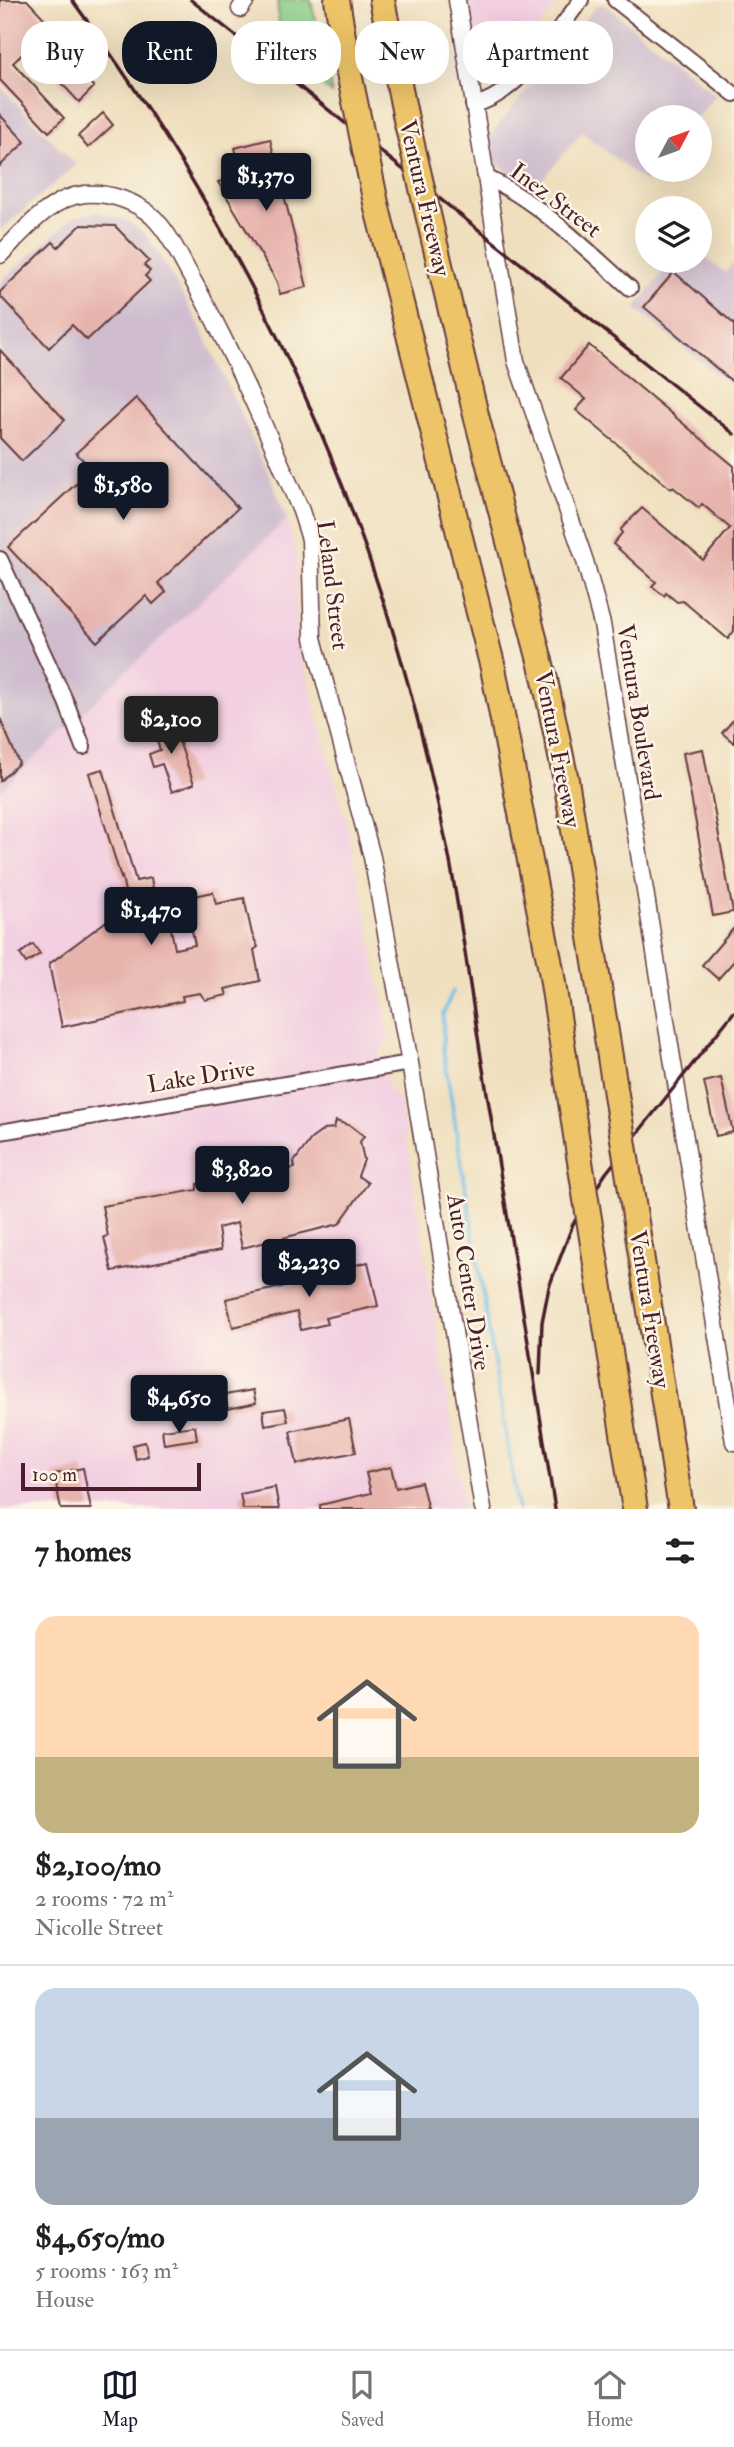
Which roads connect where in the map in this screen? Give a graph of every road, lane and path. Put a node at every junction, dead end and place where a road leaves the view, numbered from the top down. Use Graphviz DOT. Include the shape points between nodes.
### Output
graph roads {
  1 [pos="382,0"];
  2 [pos="457,0"];
  3 [pos="581,0"];
  4 [pos="615,0"];
  5 [pos="337,6"];
  6 [pos="734,94"];
  7 [pos="473,105"];
  8 [pos="485,177"];
  9 [pos="0,255"];
  10 [pos="630,288"];
  11 [pos="0,559"];
  12 [pos="83,747"];
  13 [pos="410,1063"];
  14 [pos="0,1132"];
  15 [pos="734,1443"];
  16 [pos="483,1509"];
  17 [pos="635,1509"];
  18 [pos="681,1509"];
  1 -- 18 [label="highway, Ventura Freeway, bridge" via="406,119 566,780"];
  2 -- 7 [label="street, Ventura Boulevard"];
  3 -- 7 [label="street" via="502,93"];
  4 -- 6 [label="street"];
  5 -- 17 [label="highway, Ventura Freeway, bridge" via="377,208 493,668 551,970"];
  7 -- 8 [label="street, Ventura Boulevard"];
  8 -- 10 [label="street, Inez Street" via="506,186"];
  8 -- 15 [label="street, Ventura Boulevard" via="516,361 602,624"];
  9 -- 13 [label="street, Leland Street" via="34,220 71,197 103,194 152,216 209,308 310,539 313,638 372,857"];
  11 -- 12 [label="street"];
  13 -- 14 [label="street, Lake Drive"];
  13 -- 16 [label="street, Auto Center Drive"];
}
